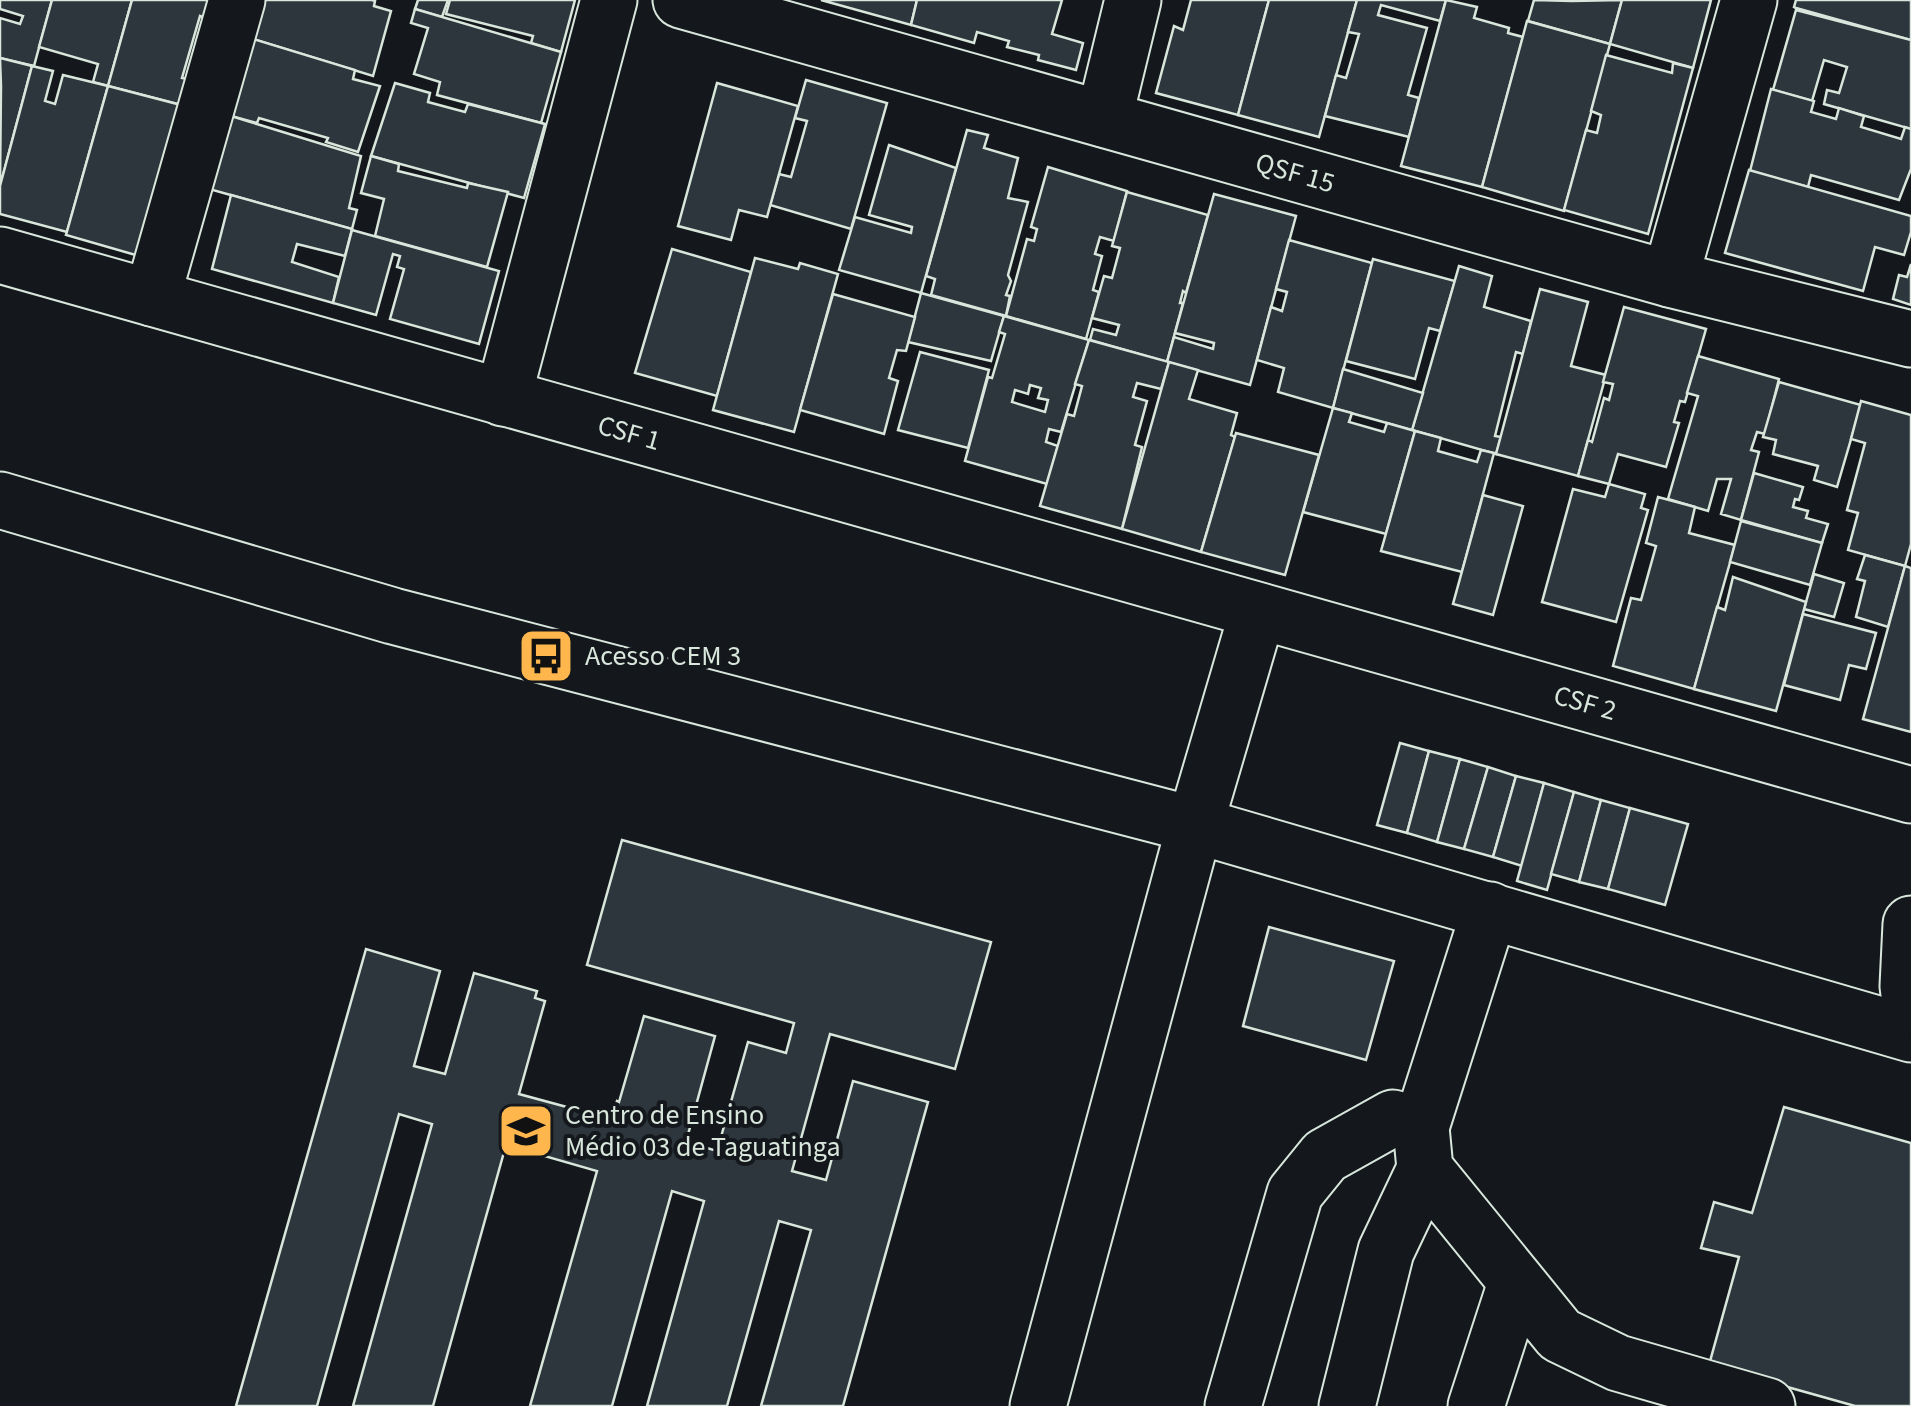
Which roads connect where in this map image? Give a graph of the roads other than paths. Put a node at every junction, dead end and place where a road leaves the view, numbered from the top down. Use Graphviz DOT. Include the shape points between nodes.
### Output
graph roads {
  1 [pos="237,0"];
  2 [pos="609,0"];
  3 [pos="680,0"];
  4 [pos="1133,0"];
  5 [pos="1750,0"];
  6 [pos="1104,119"];
  7 [pos="0,255"];
  8 [pos="1670,280"];
  9 [pos="152,298"];
  10 [pos="1911,338"];
  11 [pos="503,398"];
  12 [pos="0,500"];
  13 [pos="1258,611"];
  14 [pos="1911,795"];
  15 [pos="1195,825"];
  16 [pos="1475,906"];
  17 [pos="1911,924"];
  18 [pos="1911,1011"];
  19 [pos="1911,1034"];
  20 [pos="1413,1138"];
  21 [pos="1516,1283"];
  22 [pos="1613,1384"];
  23 [pos="1038,1406"];
  24 [pos="1233,1406"];
  25 [pos="1347,1406"];
  26 [pos="1476,1406"];
  27 [pos="1767,1406"];
  1 -- 9 [label="street"];
  2 -- 11 [label="street"];
  3 -- 6 [label="street, QSF 15"];
  4 -- 6 [label="street"];
  5 -- 8 [label="street"];
  6 -- 8 [label="street, QSF 15"];
  7 -- 9 [label="street, CSF 1"];
  8 -- 10 [label="street, QSF 15"];
  9 -- 11 [label="street, CSF 1"];
  11 -- 13 [label="street, CSF 1"];
  12 -- 15 [label="street" via="393,616"];
  13 -- 14 [label="street, CSF 2"];
  13 -- 15 [label="street"];
  15 -- 16 [label="street"];
  15 -- 23 [label="street"];
  16 -- 19 [label="street"];
  16 -- 20 [label="street"];
  17 -- 18 [label="street"];
  20 -- 21 [label="street"];
  20 -- 24 [label="street" via="1325,1156 1295,1192"];
  20 -- 25 [label="street"];
  21 -- 22 [label="street"];
  21 -- 26 [label="street"];
  22 -- 27 [label="street"];
}
